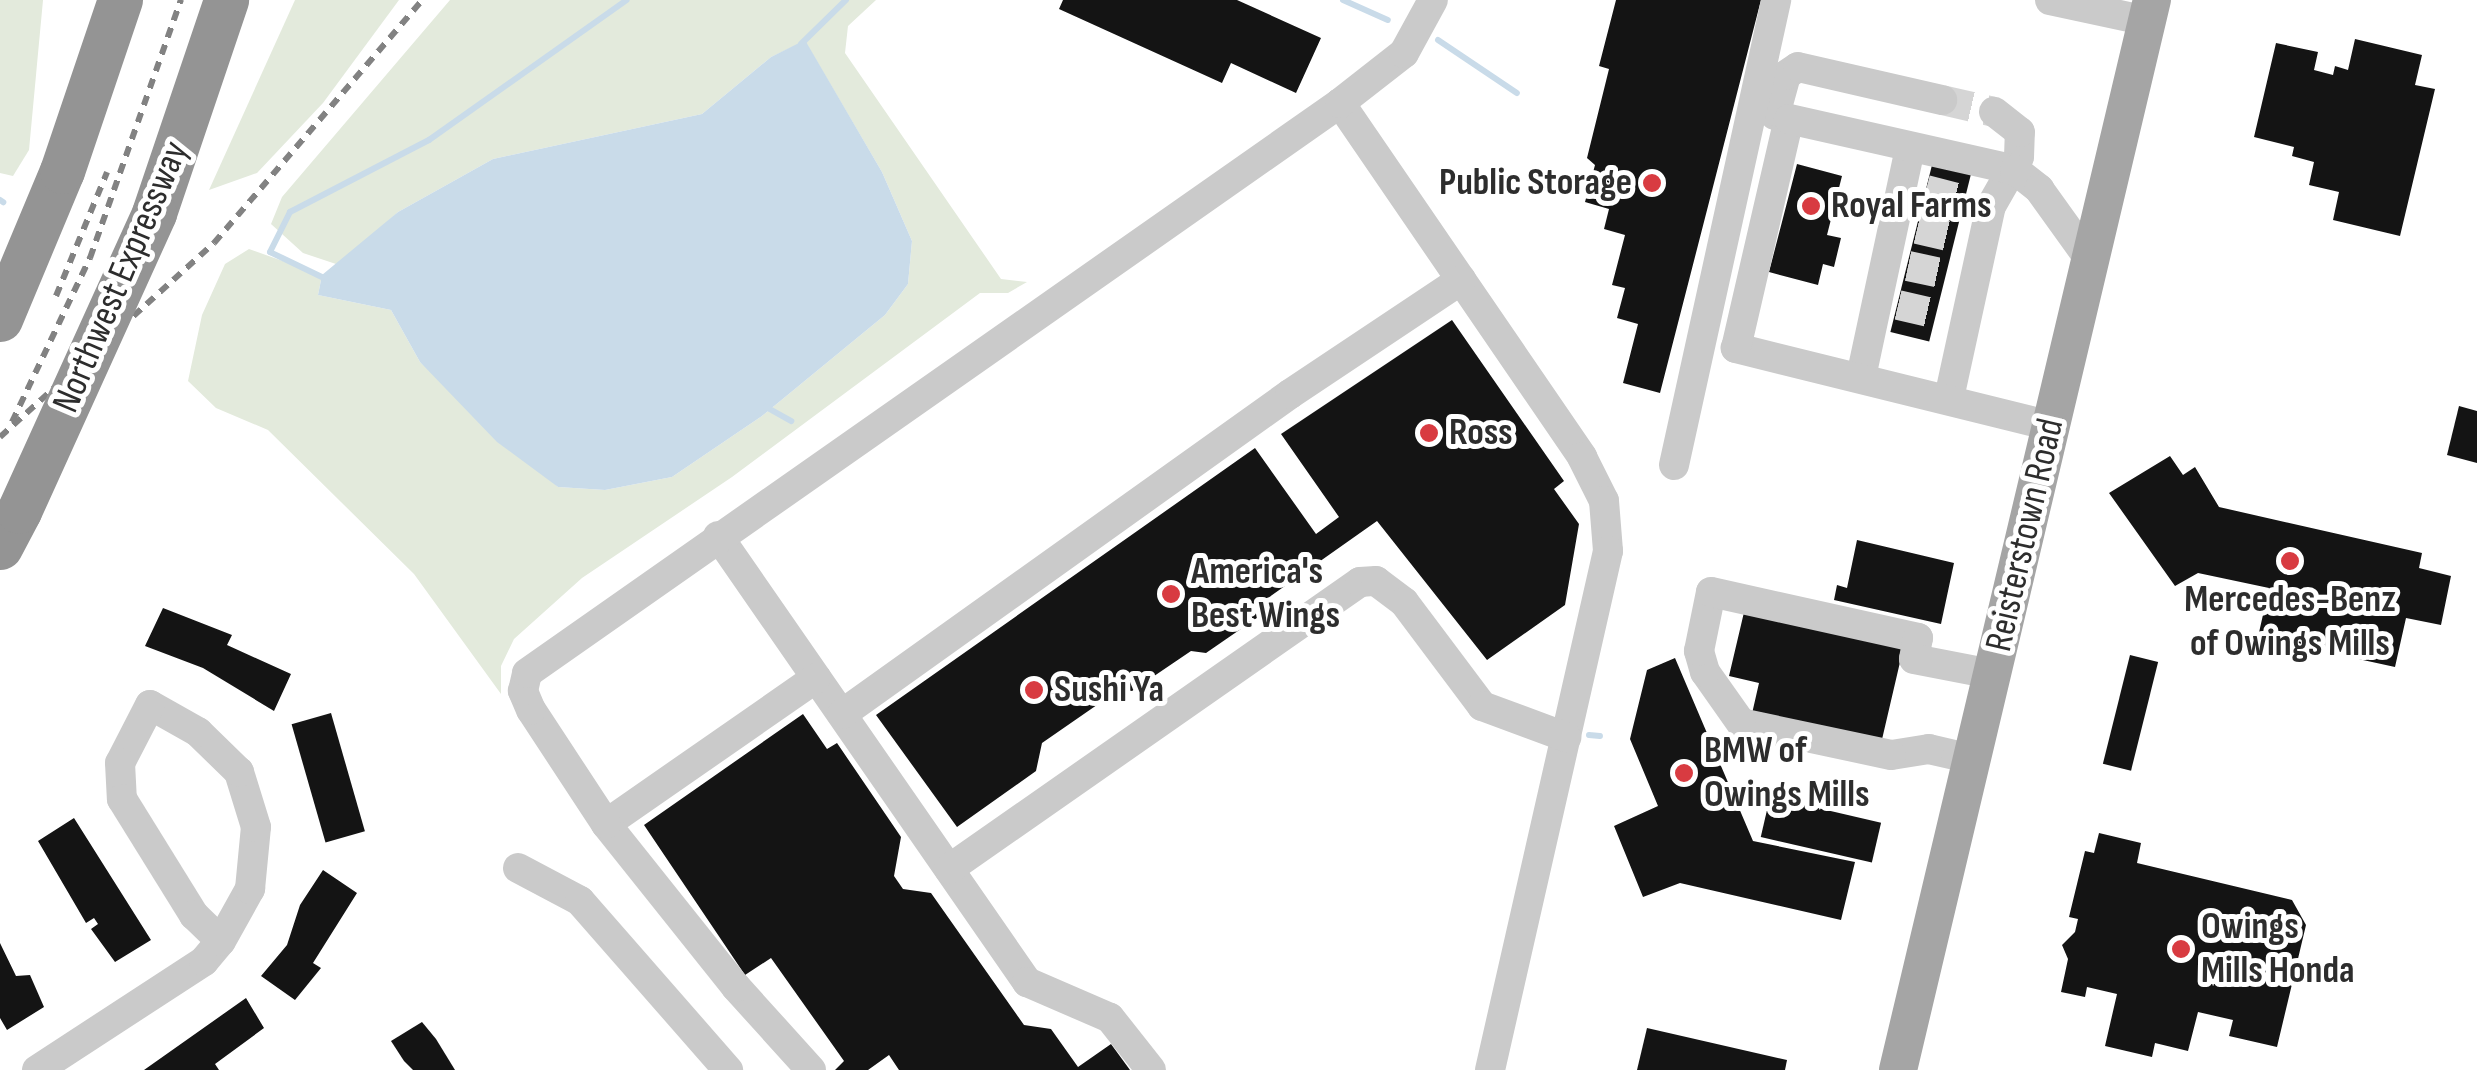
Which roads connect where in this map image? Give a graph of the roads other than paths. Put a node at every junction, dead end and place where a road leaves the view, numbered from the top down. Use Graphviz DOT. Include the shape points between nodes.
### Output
graph roads {
  1 [pos="120,0"];
  2 [pos="226,0"];
  3 [pos="1432,0"];
  4 [pos="1776,0"];
  5 [pos="2050,0"];
  6 [pos="2149,10"];
  7 [pos="1942,100"];
  8 [pos="1340,104"];
  9 [pos="1994,112"];
  10 [pos="1772,115"];
  11 [pos="1910,149"];
  12 [pos="2015,170"];
  13 [pos="2090,260"];
  14 [pos="1461,280"];
  15 [pos="0,319"];
  16 [pos="1701,341"];
  17 [pos="1736,348"];
  18 [pos="1861,378"];
  19 [pos="1950,398"];
  20 [pos="2051,426"];
  21 [pos="1674,465"];
  22 [pos="9,529"];
  23 [pos="718,536"];
  24 [pos="1992,674"];
  25 [pos="816,678"];
  26 [pos="842,714"];
  27 [pos="1566,737"];
  28 [pos="1972,759"];
  29 [pos="606,824"];
  30 [pos="518,868"];
  31 [pos="948,868"];
  32 [pos="221,941"];
  33 [pos="37,1070"];
  34 [pos="728,1070"];
  35 [pos="811,1070"];
  36 [pos="1151,1070"];
  37 [pos="1490,1070"];
  38 [pos="1898,1070"];
  1 -- 15 [label="highway" via="62,170"];
  2 -- 22 [label="highway, Northwest Expressway, bridge" via="154,213"];
  3 -- 8 [label="street" via="1404,53"];
  4 -- 10 [label="street"];
  5 -- 6 [label="street"];
  6 -- 13 [label="main road, Reisterstown Road"];
  7 -- 10 [label="street" via="1798,67 1786,75"];
  8 -- 14 [label="street"];
  8 -- 23 [label="street"];
  9 -- 12 [label="street" via="2020,132"];
  10 -- 11 [label="street"];
  10 -- 16 [label="street"];
  10 -- 17 [label="street"];
  11 -- 12 [label="street"];
  11 -- 18 [label="street" via="1914,187 1888,303"];
  12 -- 13 [label="street" via="2039,189"];
  12 -- 19 [label="street" via="1978,203 1952,318"];
  13 -- 20 [label="main road, Reisterstown Road"];
  14 -- 26 [label="street"];
  14 -- 27 [label="street" via="1582,457 1604,501 1608,552"];
  16 -- 17 [label="street"];
  16 -- 21 [label="street"];
  17 -- 18 [label="street"];
  18 -- 19 [label="street"];
  19 -- 20 [label="street"];
  20 -- 24 [label="main road, Reisterstown Road"];
  23 -- 25 [label="street"];
  23 -- 29 [label="street" via="527,673 523,691 531,710"];
  24 -- 28 [label="main road, Reisterstown Road"];
  24 -- 28 [label="street" via="1914,660 1918,638 1711,592 1699,651 1729,712 1756,729 1891,755 1929,749"];
  25 -- 26 [label="street"];
  25 -- 29 [label="street"];
  26 -- 31 [label="street"];
  27 -- 31 [label="street" via="1482,706 1404,602 1376,581 1360,582"];
  27 -- 37 [label="street"];
  28 -- 38 [label="main road, Reisterstown Road"];
  29 -- 35 [label="street"];
  30 -- 34 [label="street" via="580,901"];
  31 -- 36 [label="street" via="1027,982 1110,1018"];
  32 -- 32 [label="street" via="250,889 256,859 250,797 222,752 150,705 120,763 122,799 194,916"];
  32 -- 33 [label="street" via="181,980"];
}
